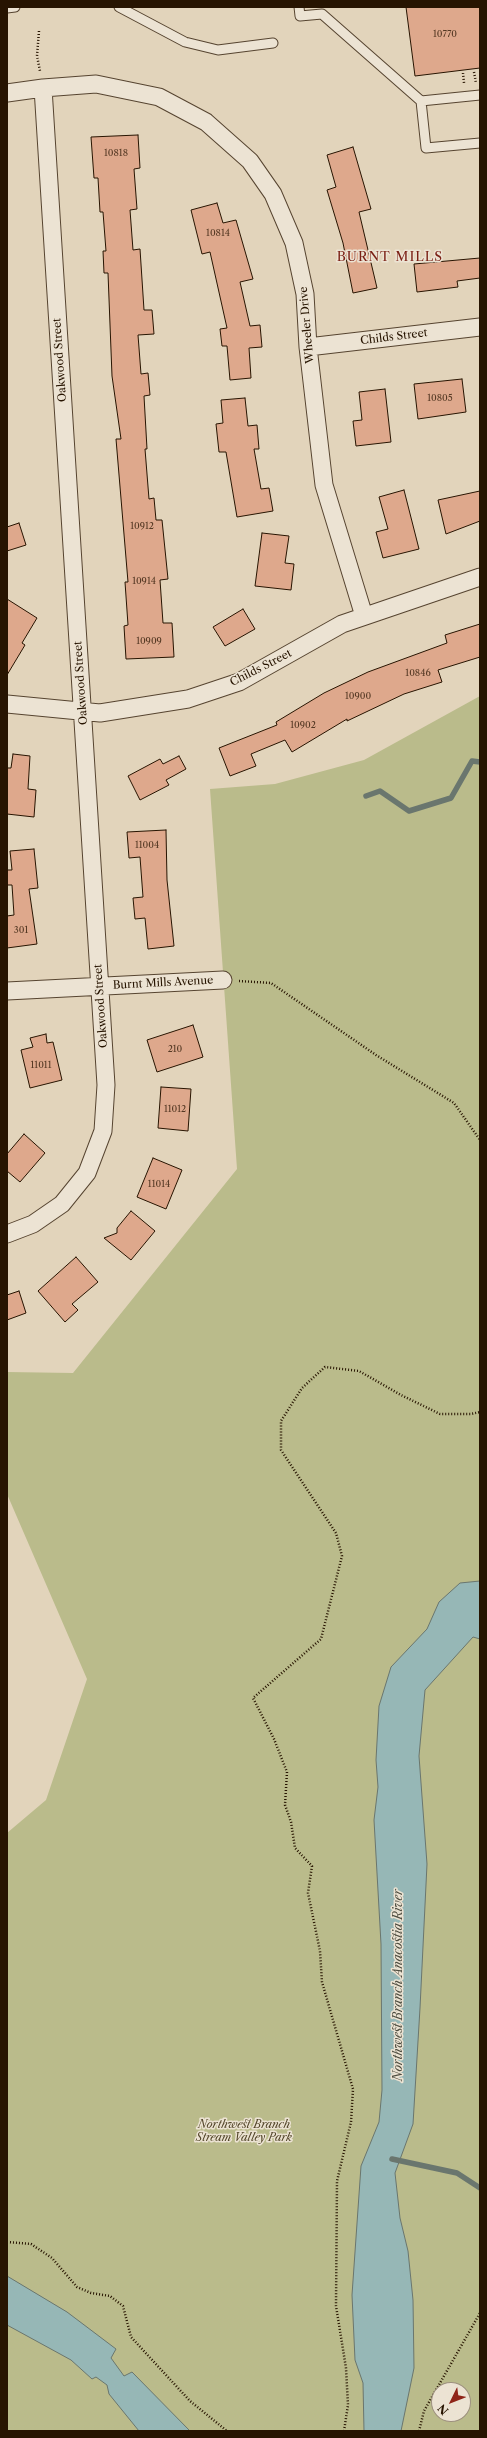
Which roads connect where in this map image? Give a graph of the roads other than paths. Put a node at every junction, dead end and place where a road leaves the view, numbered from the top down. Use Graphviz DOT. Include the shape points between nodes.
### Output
graph roads {
  1 [pos="15,7"];
  2 [pos="119,7"];
  3 [pos="299,7"];
  4 [pos="7,8"];
  5 [pos="273,44"];
  6 [pos="43,88"];
  7 [pos="7,93"];
  8 [pos="480,95"];
  9 [pos="421,101"];
  10 [pos="480,143"];
  11 [pos="480,327"];
  12 [pos="308,347"];
  13 [pos="480,577"];
  14 [pos="364,616"];
  15 [pos="7,704"];
  16 [pos="83,711"];
  17 [pos="223,980"];
  18 [pos="100,987"];
  19 [pos="7,990"];
  20 [pos="7,1234"];
  1 -- 4 [label="lane"];
  2 -- 5 [label="lane" via="185,42 218,50"];
  3 -- 9 [label="lane" via="300,16 322,14"];
  6 -- 7 [label="street, Wheeler Drive"];
  6 -- 12 [label="street, Wheeler Drive" via="96,84 160,97 206,122 250,162 272,194 294,243 305,294"];
  6 -- 16 [label="street, Oakwood Street"];
  8 -- 9 [label="lane"];
  9 -- 10 [label="lane" via="426,148"];
  11 -- 12 [label="street, Childs Street"];
  12 -- 14 [label="street, Wheeler Drive" via="324,485"];
  13 -- 14 [label="street, Childs Street"];
  14 -- 16 [label="street, Childs Street" via="342,624 239,682 188,699 100,713"];
  15 -- 16 [label="street, Childs Street"];
  16 -- 18 [label="street, Oakwood Street"];
  17 -- 18 [label="street, Burnt Mills Avenue"];
  18 -- 19 [label="street, Burnt Mills Avenue"];
  18 -- 20 [label="street, Oakwood Street" via="106,1085 103,1131 87,1174 62,1204 33,1224"];
}
